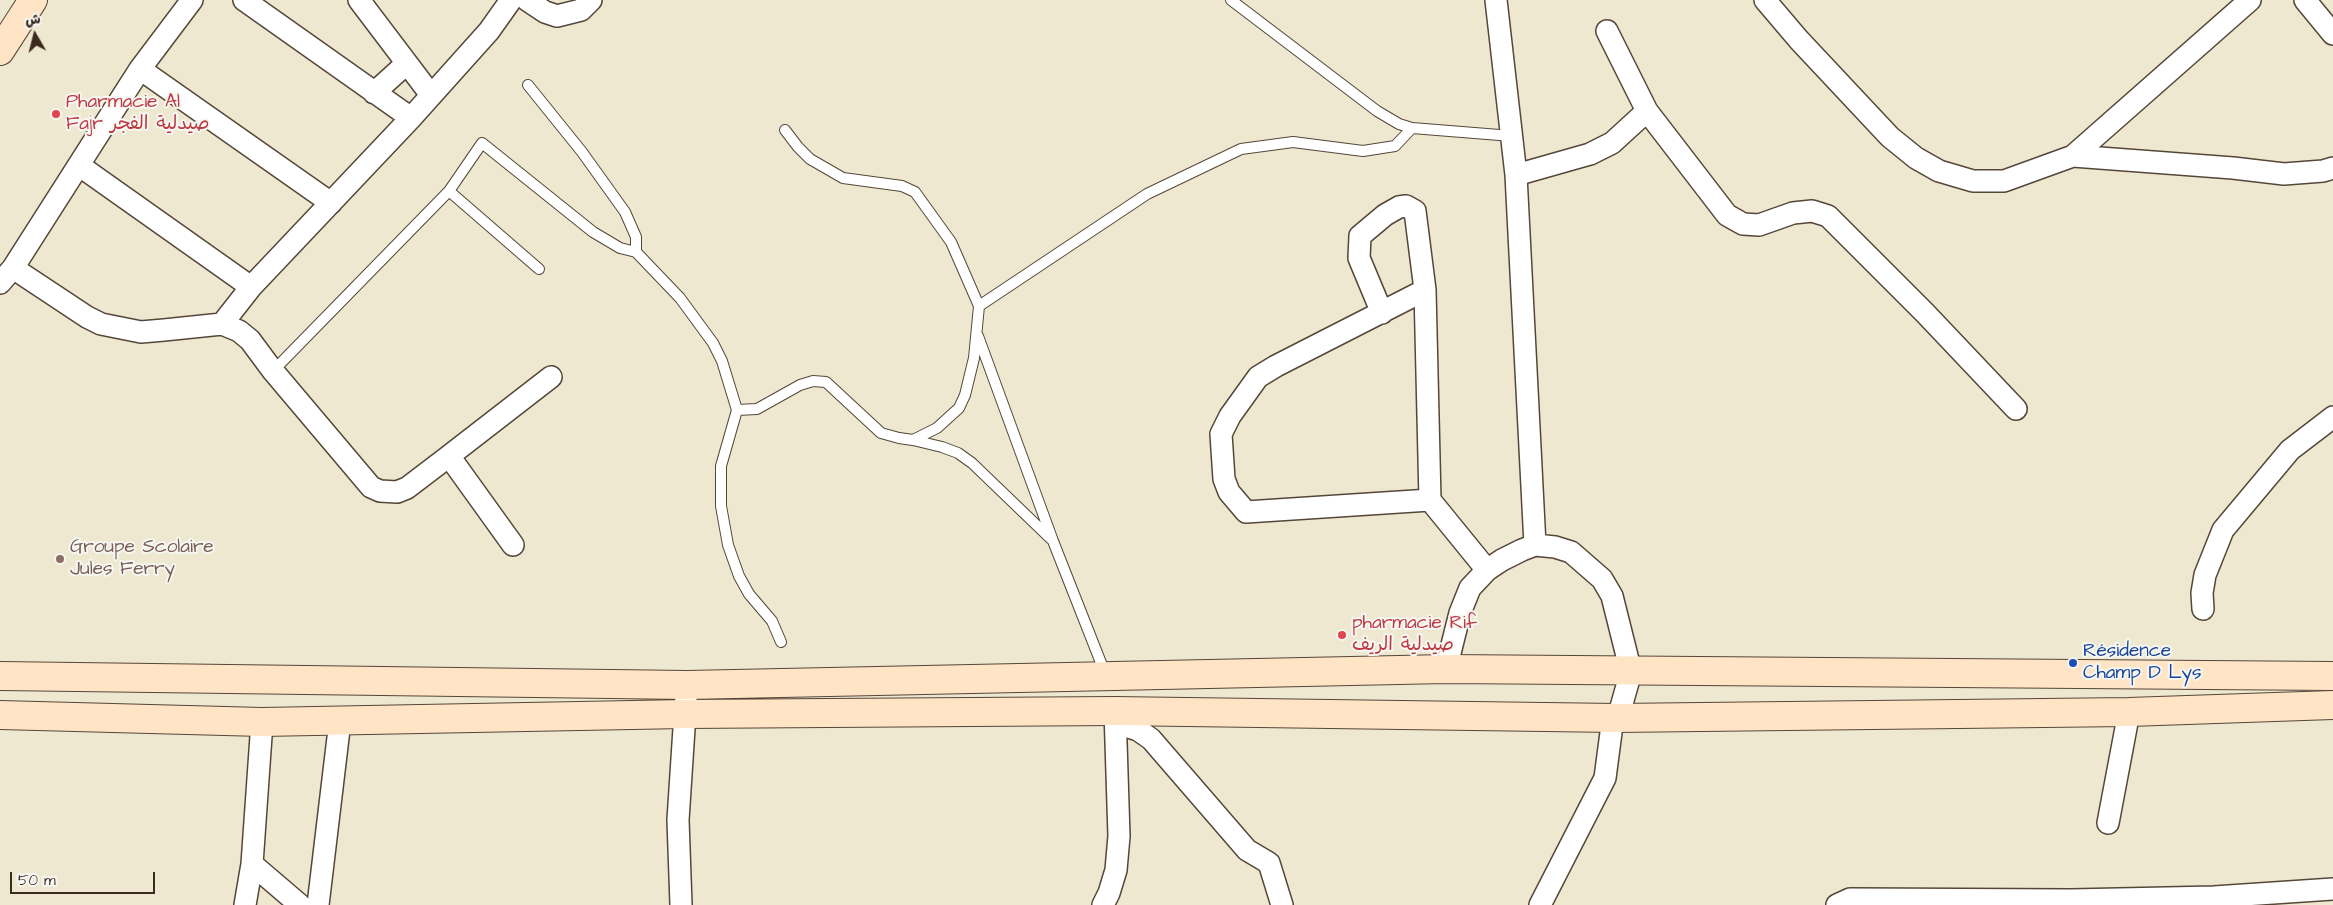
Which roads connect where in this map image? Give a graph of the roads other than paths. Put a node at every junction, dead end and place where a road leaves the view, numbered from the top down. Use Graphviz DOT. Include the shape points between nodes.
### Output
graph roads {
  1 [pos="33,0"];
  2 [pos="192,0"];
  3 [pos="244,0"];
  4 [pos="359,0"];
  5 [pos="511,0"];
  6 [pos="527,0"];
  7 [pos="591,0"];
  8 [pos="1231,0"];
  9 [pos="1496,0"];
  10 [pos="1765,0"];
  11 [pos="2250,0"];
  12 [pos="2305,0"];
  13 [pos="1607,31"];
  14 [pos="2333,34"];
  15 [pos="0,50"];
  16 [pos="406,64"];
  17 [pos="140,69"];
  18 [pos="528,85"];
  19 [pos="374,93"];
  20 [pos="431,95"];
  21 [pos="1647,111"];
  22 [pos="411,118"];
  23 [pos="1412,128"];
  24 [pos="786,130"];
  25 [pos="1512,136"];
  26 [pos="2073,156"];
  27 [pos="80,166"];
  28 [pos="2333,168"];
  29 [pos="1516,175"];
  30 [pos="449,191"];
  31 [pos="331,203"];
  32 [pos="636,252"];
  33 [pos="539,269"];
  34 [pos="6,275"];
  35 [pos="251,287"];
  36 [pos="1425,290"];
  37 [pos="979,306"];
  38 [pos="1382,313"];
  39 [pos="222,324"];
  40 [pos="978,335"];
  41 [pos="272,371"];
  42 [pos="551,377"];
  43 [pos="2016,409"];
  44 [pos="737,410"];
  45 [pos="2333,417"];
  46 [pos="913,440"];
  47 [pos="449,456"];
  48 [pos="1430,500"];
  49 [pos="1053,541"];
  50 [pos="513,545"];
  51 [pos="1535,545"];
  52 [pos="1487,570"];
  53 [pos="2203,609"];
  54 [pos="781,642"];
  55 [pos="1446,669"];
  56 [pos="1631,672"];
  57 [pos="0,676"];
  58 [pos="2333,676"];
  59 [pos="1106,677"];
  60 [pos="610,686"];
  61 [pos="686,686"];
  62 [pos="2333,704"];
  63 [pos="2129,712"];
  64 [pos="685,714"];
  65 [pos="0,715"];
  66 [pos="609,716"];
  67 [pos="1116,717"];
  68 [pos="1616,718"];
  69 [pos="340,721"];
  70 [pos="262,722"];
  71 [pos="2108,823"];
  72 [pos="252,864"];
  73 [pos="2333,889"];
  74 [pos="1937,902"];
  75 [pos="2070,903"];
  76 [pos="245,905"];
  77 [pos="300,905"];
  78 [pos="318,905"];
  79 [pos="681,905"];
  80 [pos="1103,905"];
  81 [pos="1282,905"];
  82 [pos="1540,905"];
  83 [pos="1836,905"];
  1 -- 15 [label="street"];
  2 -- 17 [label="street"];
  3 -- 19 [label="street"];
  4 -- 16 [label="street"];
  5 -- 20 [label="street" via="489,31"];
  6 -- 7 [label="street" via="557,16 580,10"];
  8 -- 23 [label="lane" via="1377,111"];
  9 -- 25 [label="street"];
  10 -- 26 [label="street" via="1890,137 1939,171 1973,181 2004,181"];
  11 -- 26 [label="street"];
  12 -- 14 [label="street"];
  13 -- 21 [label="street"];
  16 -- 19 [label="street"];
  16 -- 20 [label="street"];
  17 -- 27 [label="street"];
  17 -- 31 [label="street"];
  18 -- 32 [label="lane" via="625,212 636,238"];
  19 -- 22 [label="street"];
  20 -- 22 [label="street"];
  21 -- 29 [label="street" via="1612,143 1590,154"];
  21 -- 43 [label="street" via="1727,215 1743,224 1759,224 1792,213 1812,211 1828,216 1926,313"];
  22 -- 31 [label="street"];
  23 -- 25 [label="lane"];
  23 -- 37 [label="lane" via="1395,146 1363,151 1293,142 1241,149 1148,194"];
  24 -- 37 [label="lane" via="810,158 842,178 902,186 915,192 951,242"];
  25 -- 29 [label="street"];
  26 -- 28 [label="street" via="2284,174"];
  27 -- 34 [label="street"];
  27 -- 35 [label="street"];
  29 -- 51 [label="street"];
  30 -- 32 [label="lane" via="482,144 594,232 620,248"];
  30 -- 33 [label="lane"];
  30 -- 41 [label="lane"];
  31 -- 35 [label="street"];
  32 -- 44 [label="lane" via="680,298 712,343 722,361"];
  34 -- 39 [label="street" via="101,324 141,332"];
  35 -- 39 [label="street"];
  36 -- 38 [label="street"];
  36 -- 38 [label="street" via="1415,211 1406,206 1398,207 1360,236 1359,258"];
  36 -- 48 [label="street"];
  37 -- 40 [label="lane"];
  38 -- 48 [label="street" via="1258,377 1221,434 1224,479 1229,492 1246,512"];
  39 -- 41 [label="street" via="250,340"];
  40 -- 46 [label="lane" via="970,378 959,408 937,428"];
  40 -- 49 [label="lane"];
  41 -- 47 [label="street" via="371,486 380,491 397,492 407,488"];
  42 -- 47 [label="street"];
  44 -- 46 [label="lane" via="757,409 800,385 826,382 881,433"];
  44 -- 54 [label="lane" via="721,466 720,506 739,576 749,594 772,621"];
  45 -- 53 [label="street" via="2290,450 2222,530 2205,575"];
  46 -- 49 [label="lane" via="958,453 972,463"];
  47 -- 50 [label="street"];
  48 -- 52 [label="street"];
  49 -- 59 [label="lane"];
  51 -- 52 [label="street"];
  51 -- 56 [label="street" via="1571,552 1602,579 1620,619"];
  52 -- 55 [label="street" via="1470,588"];
  55 -- 56 [label="street"];
  55 -- 59 [label="street"];
  56 -- 58 [label="street"];
  56 -- 68 [label="street"];
  57 -- 60 [label="street"];
  59 -- 61 [label="street"];
  60 -- 61 [label="street"];
  60 -- 66 [label="street"];
  61 -- 64 [label="street"];
  62 -- 63 [label="street"];
  63 -- 68 [label="street"];
  63 -- 71 [label="street"];
  64 -- 66 [label="street"];
  64 -- 67 [label="street"];
  64 -- 79 [label="street" via="678,820"];
  65 -- 70 [label="street"];
  66 -- 69 [label="street"];
  67 -- 68 [label="street"];
  67 -- 80 [label="street" via="1119,836 1117,861"];
  67 -- 81 [label="street" via="1151,739 1247,850 1269,863"];
  68 -- 82 [label="street" via="1608,747 1605,778"];
  69 -- 70 [label="street"];
  69 -- 78 [label="street"];
  70 -- 72 [label="street"];
  72 -- 76 [label="street"];
  72 -- 77 [label="street"];
  73 -- 75 [label="street"];
  74 -- 75 [label="street"];
  74 -- 83 [label="street" via="1850,899"];
}
